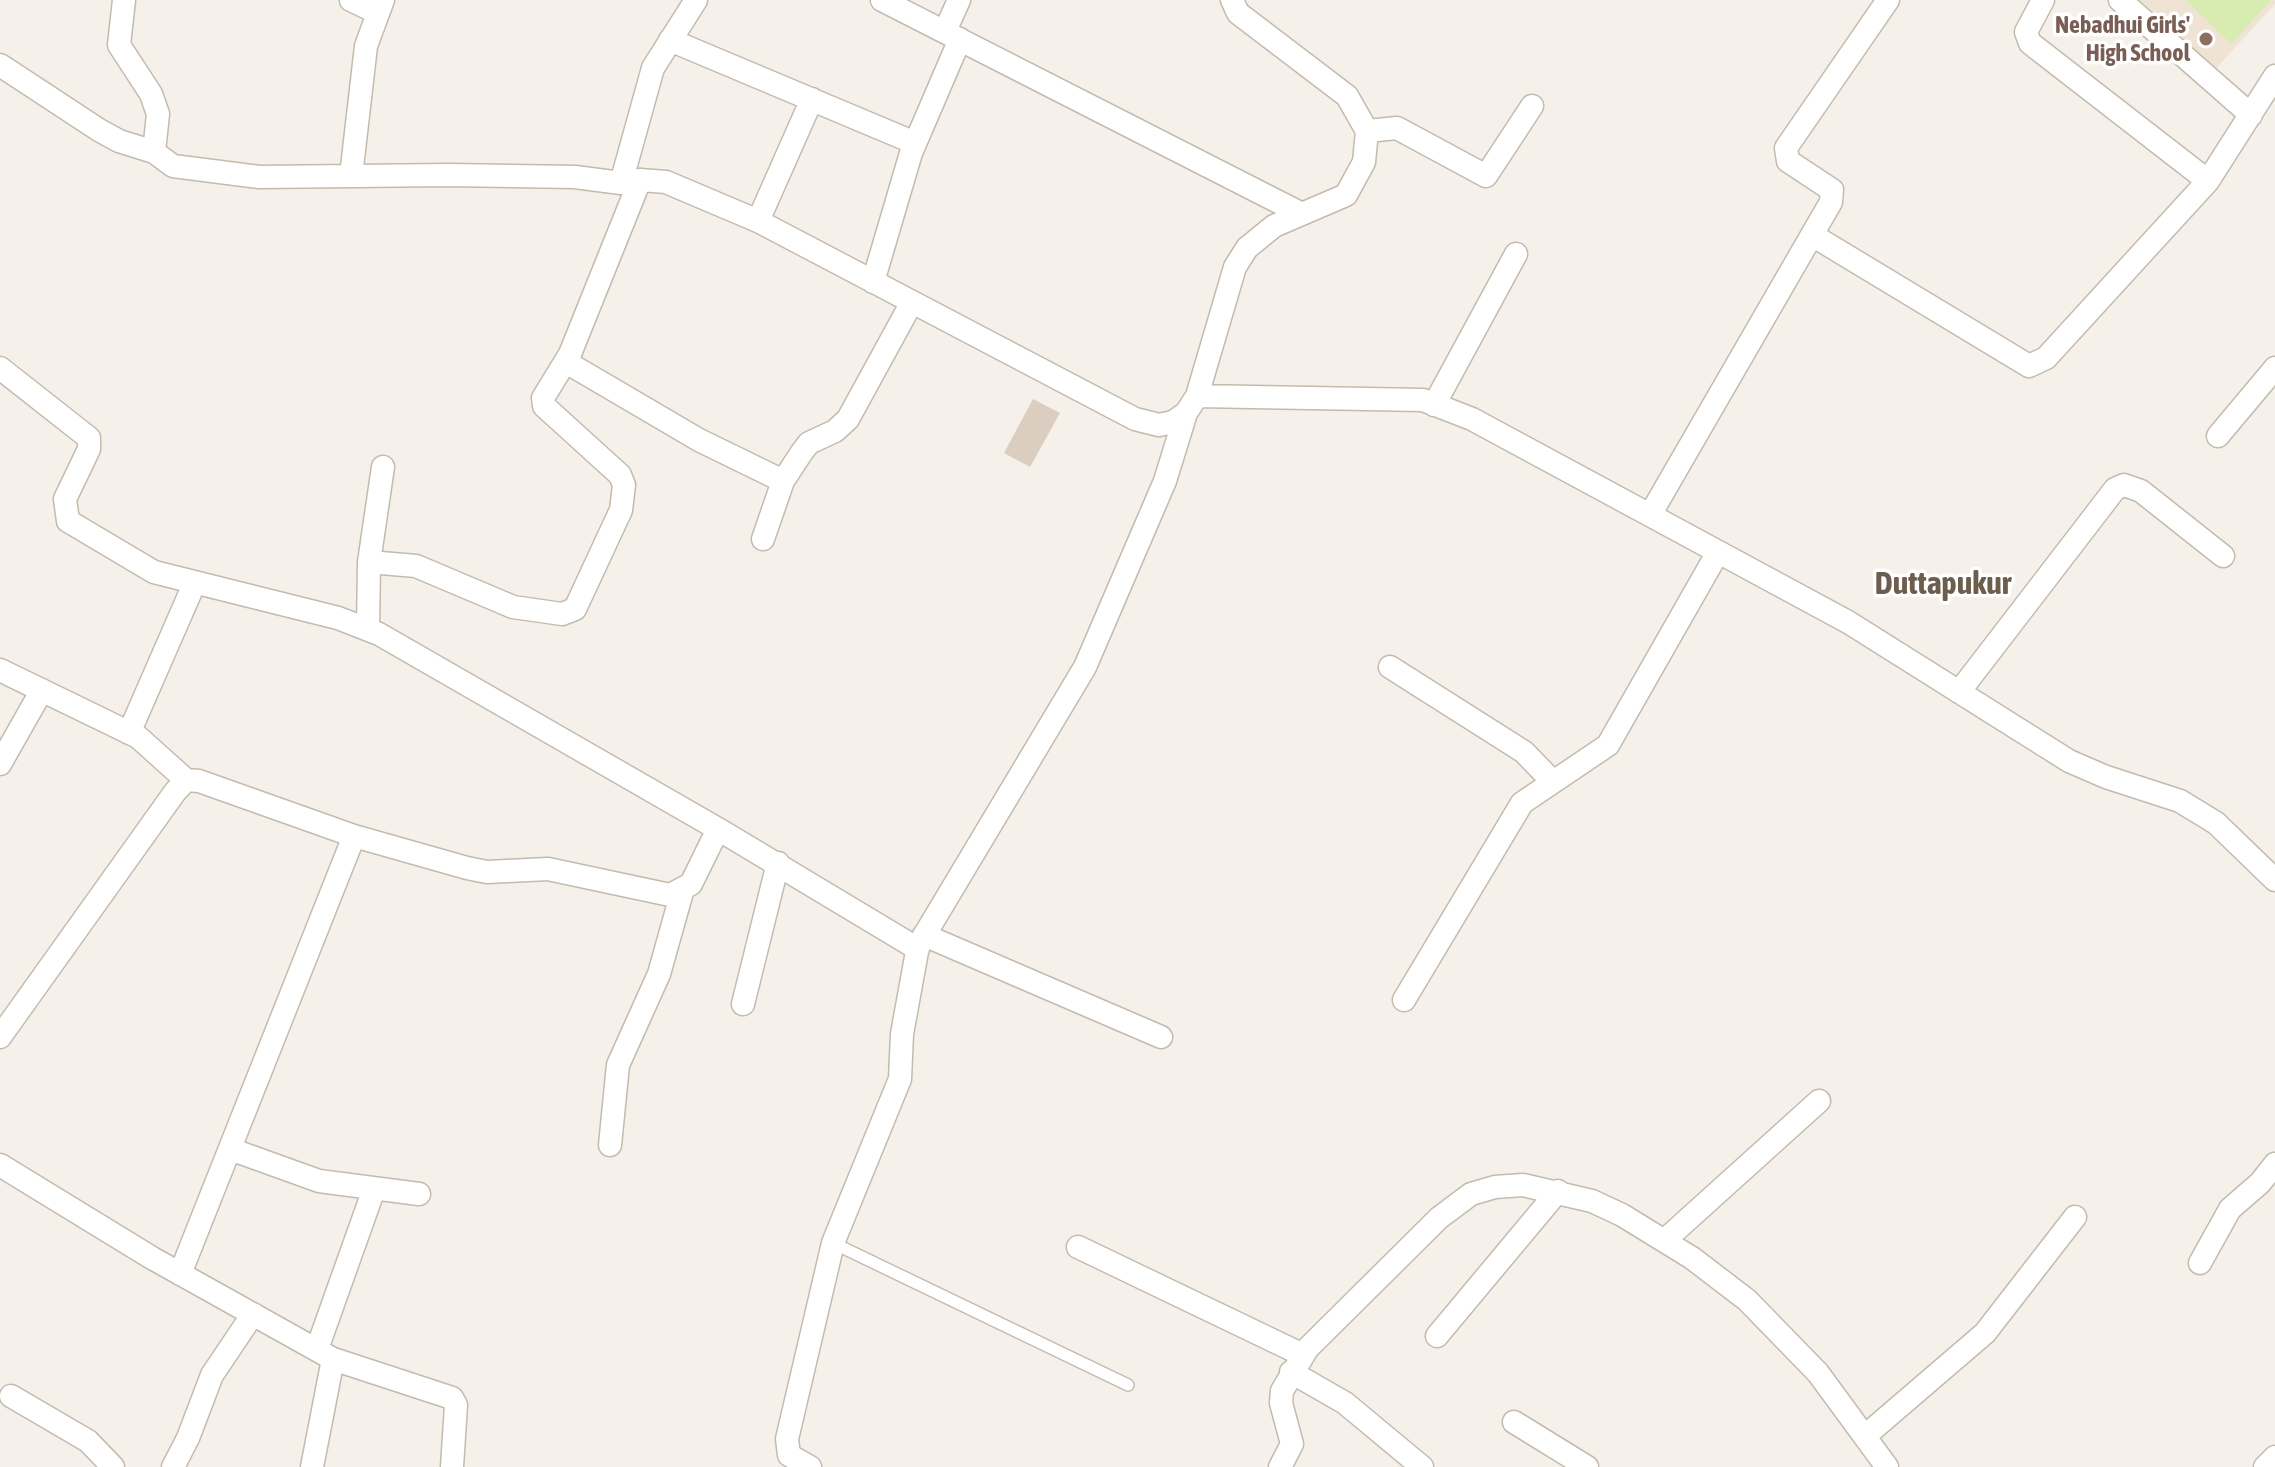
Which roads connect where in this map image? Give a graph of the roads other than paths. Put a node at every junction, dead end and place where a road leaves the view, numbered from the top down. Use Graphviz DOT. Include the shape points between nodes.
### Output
graph roads {
  1 [pos="124,0"];
  2 [pos="351,0"];
  3 [pos="696,0"];
  4 [pos="882,0"];
  5 [pos="959,0"];
  6 [pos="1232,0"];
  7 [pos="1888,0"];
  8 [pos="2043,0"];
  9 [pos="2120,0"];
  10 [pos="381,6"];
  11 [pos="952,35"];
  12 [pos="670,40"];
  13 [pos="0,65"];
  14 [pos="2275,76"];
  15 [pos="812,99"];
  16 [pos="1532,106"];
  17 [pos="2251,115"];
  18 [pos="1367,131"];
  19 [pos="915,143"];
  20 [pos="154,152"];
  21 [pos="351,176"];
  22 [pos="630,181"];
  23 [pos="2208,181"];
  24 [pos="1302,214"];
  25 [pos="758,221"];
  26 [pos="1812,235"];
  27 [pos="1516,254"];
  28 [pos="873,282"];
  29 [pos="912,302"];
  30 [pos="566,362"];
  31 [pos="0,368"];
  32 [pos="2275,368"];
  33 [pos="1192,404"];
  34 [pos="1434,405"];
  35 [pos="2218,436"];
  36 [pos="383,467"];
  37 [pos="783,481"];
  38 [pos="1650,515"];
  39 [pos="763,539"];
  40 [pos="1718,552"];
  41 [pos="2223,556"];
  42 [pos="369,562"];
  43 [pos="195,582"];
  44 [pos="368,629"];
  45 [pos="1390,667"];
  46 [pos="0,670"];
  47 [pos="42,690"];
  48 [pos="1959,692"];
  49 [pos="129,733"];
  50 [pos="0,764"];
  51 [pos="186,780"];
  52 [pos="1553,782"];
  53 [pos="718,829"];
  54 [pos="354,836"];
  55 [pos="778,863"];
  56 [pos="2275,880"];
  57 [pos="682,892"];
  58 [pos="921,942"];
  59 [pos="1404,1000"];
  60 [pos="743,1004"];
  61 [pos="0,1037"];
  62 [pos="1161,1037"];
  63 [pos="1819,1101"];
  64 [pos="610,1145"];
  65 [pos="230,1149"];
  66 [pos="2275,1164"];
  67 [pos="0,1165"];
  68 [pos="374,1189"];
  69 [pos="1558,1191"];
  70 [pos="419,1194"];
  71 [pos="2075,1217"];
  72 [pos="1665,1240"];
  73 [pos="833,1243"];
  74 [pos="1078,1247"];
  75 [pos="2200,1263"];
  76 [pos="180,1274"];
  77 [pos="253,1314"];
  78 [pos="1437,1336"];
  79 [pos="325,1354"];
  80 [pos="1297,1363"];
  81 [pos="1128,1385"];
  82 [pos="11,1396"];
  83 [pos="1514,1422"];
  84 [pos="1865,1436"];
  85 [pos="2275,1457"];
  86 [pos="113,1467"];
  87 [pos="173,1467"];
  88 [pos="312,1467"];
  89 [pos="452,1467"];
  90 [pos="810,1467"];
  91 [pos="1280,1467"];
  92 [pos="1422,1467"];
  93 [pos="1587,1467"];
  94 [pos="1887,1467"];
  95 [pos="2265,1467"];
  1 -- 20 [label="street" via="119,45 158,114"];
  2 -- 10 [label="street"];
  3 -- 12 [label="street"];
  4 -- 11 [label="street"];
  5 -- 11 [label="street"];
  6 -- 18 [label="street" via="1238,13 1347,96"];
  7 -- 26 [label="street" via="1786,148 1788,161 1832,190"];
  8 -- 23 [label="street" via="2026,32 2030,43"];
  9 -- 17 [label="street"];
  10 -- 21 [label="street" via="363,59"];
  11 -- 19 [label="street"];
  11 -- 24 [label="street"];
  12 -- 15 [label="street"];
  12 -- 22 [label="street" via="647,84"];
  13 -- 20 [label="street" via="99,130"];
  14 -- 17 [label="street"];
  15 -- 19 [label="street"];
  15 -- 25 [label="street"];
  16 -- 18 [label="street" via="1486,176 1397,128"];
  17 -- 23 [label="street"];
  18 -- 24 [label="street" via="1364,162 1346,195"];
  19 -- 28 [label="street"];
  20 -- 21 [label="street" via="173,166 245,175"];
  21 -- 22 [label="street"];
  22 -- 25 [label="street" via="666,182"];
  22 -- 30 [label="street"];
  23 -- 26 [label="street" via="2046,358 2029,366"];
  24 -- 33 [label="street" via="1262,234 1235,267"];
  25 -- 28 [label="street"];
  26 -- 38 [label="street"];
  27 -- 34 [label="street"];
  28 -- 29 [label="street"];
  29 -- 33 [label="street" via="1135,419 1159,425"];
  29 -- 37 [label="street" via="848,419 809,443"];
  30 -- 37 [label="street" via="699,440"];
  30 -- 42 [label="street" via="543,398 544,406 620,475 625,497 575,609 562,614 513,607 416,566"];
  31 -- 43 [label="street" via="89,438 89,449 65,499 68,521 134,563"];
  32 -- 35 [label="street"];
  33 -- 34 [label="street" via="1423,400"];
  33 -- 58 [label="street" via="1165,481 1085,667"];
  34 -- 38 [label="street" via="1472,419"];
  36 -- 42 [label="street"];
  37 -- 39 [label="street"];
  38 -- 40 [label="street"];
  40 -- 48 [label="street" via="1848,622"];
  40 -- 52 [label="street" via="1608,745"];
  41 -- 48 [label="street" via="2141,491 2124,485 2115,489"];
  42 -- 44 [label="street"];
  43 -- 44 [label="street"];
  43 -- 49 [label="street"];
  44 -- 53 [label="street"];
  45 -- 52 [label="street" via="1524,752"];
  46 -- 47 [label="street"];
  47 -- 49 [label="street"];
  47 -- 50 [label="street"];
  48 -- 56 [label="street" via="2069,761 2180,801"];
  49 -- 51 [label="street"];
  51 -- 54 [label="street"];
  51 -- 61 [label="street"];
  52 -- 59 [label="street" via="1511,817"];
  53 -- 55 [label="street"];
  53 -- 57 [label="street"];
  54 -- 57 [label="street" via="487,872 548,869 670,895"];
  54 -- 65 [label="street"];
  55 -- 58 [label="street"];
  55 -- 60 [label="street"];
  57 -- 64 [label="street" via="659,974 618,1065"];
  58 -- 62 [label="street"];
  58 -- 73 [label="street" via="902,1034 900,1079"];
  63 -- 72 [label="street"];
  65 -- 68 [label="street" via="319,1181"];
  65 -- 76 [label="street"];
  66 -- 75 [label="street" via="2230,1209"];
  67 -- 76 [label="street"];
  68 -- 70 [label="street"];
  68 -- 79 [label="street"];
  69 -- 72 [label="street" via="1602,1205"];
  69 -- 78 [label="street"];
  69 -- 80 [label="street" via="1523,1185 1471,1194 1439,1218"];
  71 -- 84 [label="street" via="1985,1333"];
  72 -- 84 [label="street" via="1763,1314 1818,1373"];
  73 -- 81 [label="lane"];
  73 -- 90 [label="street" via="787,1439 789,1455"];
  74 -- 80 [label="street"];
  76 -- 77 [label="street"];
  77 -- 79 [label="street"];
  77 -- 87 [label="street" via="212,1375"];
  79 -- 88 [label="street"];
  79 -- 89 [label="street" via="452,1398"];
  80 -- 91 [label="street" via="1282,1391 1292,1444"];
  80 -- 92 [label="street"];
  82 -- 86 [label="street" via="88,1441"];
  83 -- 93 [label="street"];
  84 -- 94 [label="street"];
  85 -- 95 [label="street"];
}
